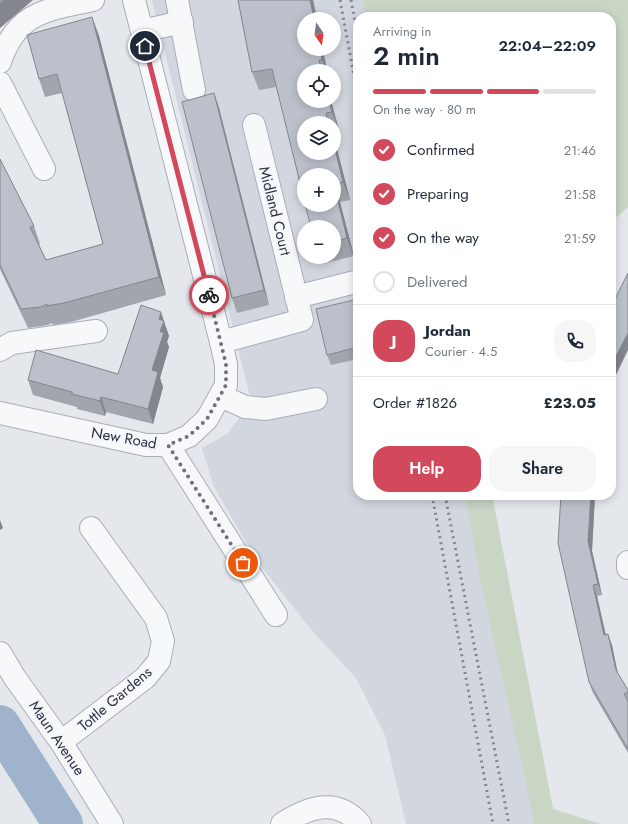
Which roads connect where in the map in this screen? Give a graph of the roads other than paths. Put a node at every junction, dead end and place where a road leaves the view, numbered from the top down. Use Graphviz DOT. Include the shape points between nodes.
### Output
graph roads {
  1 [pos="93,0"];
  2 [pos="134,0"];
  3 [pos="177,0"];
  4 [pos="182,22"];
  5 [pos="142,31"];
  6 [pos="0,62"];
  7 [pos="0,83"];
  8 [pos="194,90"];
  9 [pos="254,125"];
  10 [pos="44,169"];
  11 [pos="353,283"];
  12 [pos="296,297"];
  13 [pos="96,331"];
  14 [pos="221,342"];
  15 [pos="0,350"];
  16 [pos="221,396"];
  17 [pos="316,399"];
  18 [pos="0,413"];
  19 [pos="168,445"];
  20 [pos="91,528"];
  21 [pos="628,562"];
  22 [pos="628,567"];
  23 [pos="276,615"];
  24 [pos="0,653"];
  25 [pos="61,742"];
  26 [pos="112,824"];
  27 [pos="282,824"];
  28 [pos="360,824"];
  1 -- 6 [label="street" via="48,9 22,22 4,50"];
  2 -- 5 [label="street"];
  3 -- 4 [label="street"];
  4 -- 5 [label="street"];
  4 -- 8 [label="street"];
  5 -- 14 [label="street"];
  7 -- 10 [label="street"];
  9 -- 12 [label="street, Midland Court"];
  11 -- 12 [label="street"];
  12 -- 14 [label="street, Midland Court" via="302,320"];
  13 -- 15 [label="street" via="12,343"];
  14 -- 16 [label="street" via="226,364 226,385"];
  16 -- 17 [label="street" via="245,407 266,409"];
  16 -- 19 [label="street" via="207,419 189,436"];
  18 -- 19 [label="street, New Road" via="146,445"];
  19 -- 23 [label="street, New Road"];
  20 -- 25 [label="street, Tottle Gardens" via="156,618 163,641 159,661 145,678"];
  21 -- 22 [label="street"];
  24 -- 25 [label="street, Maun Avenue"];
  25 -- 26 [label="street, Maun Avenue"];
  27 -- 28 [label="street" via="304,810 327,807 347,813"];
}
